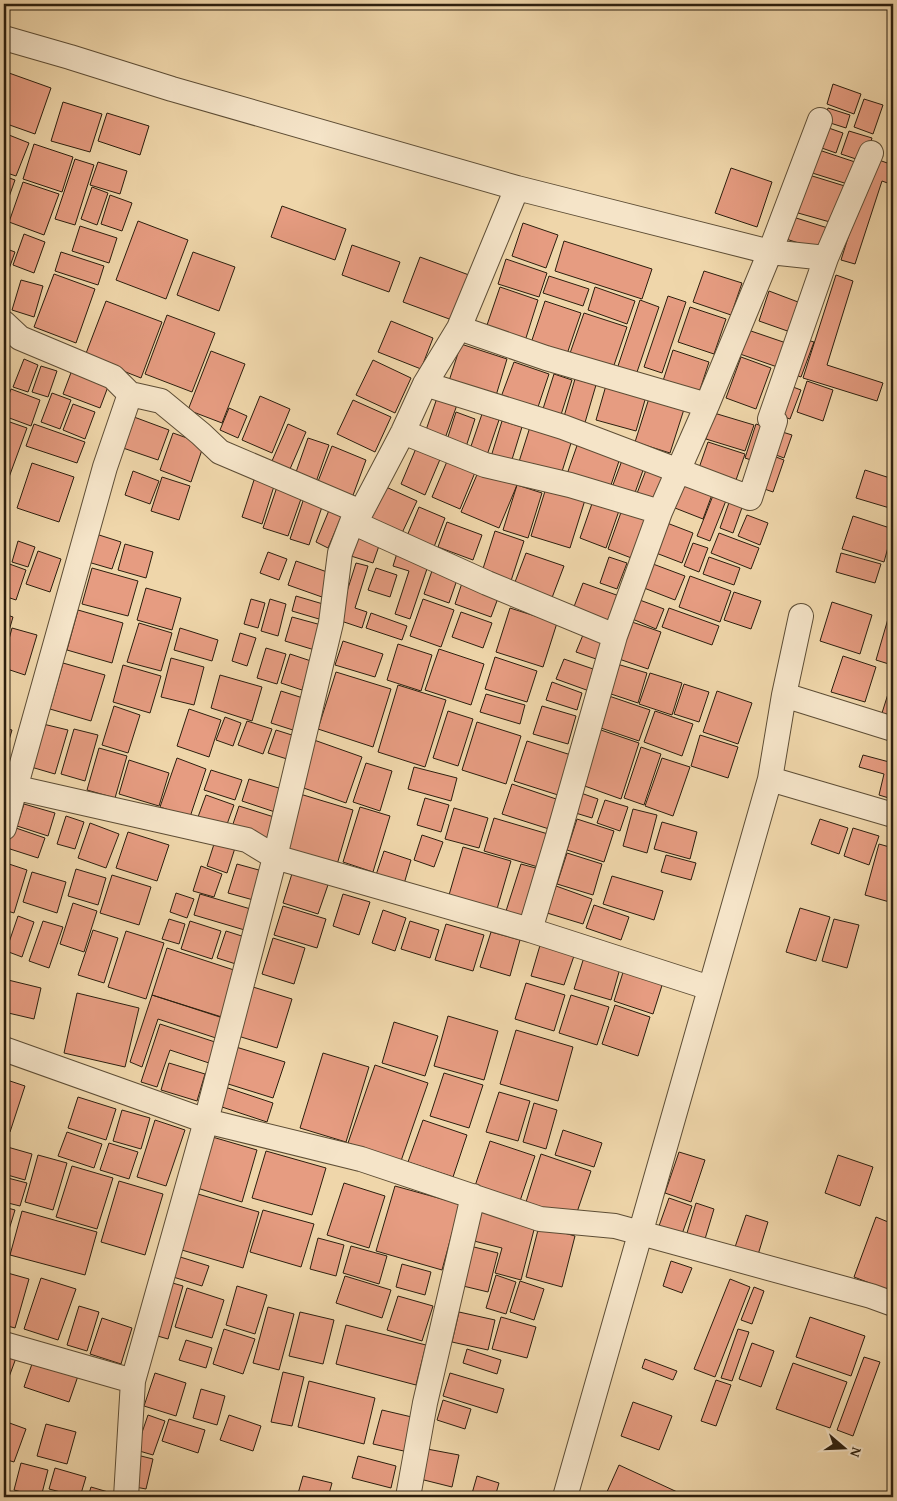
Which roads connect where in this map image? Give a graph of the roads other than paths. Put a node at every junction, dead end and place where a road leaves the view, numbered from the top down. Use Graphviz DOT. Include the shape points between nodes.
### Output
graph roads {
  1 [pos="4,38"];
  2 [pos="820,120"];
  3 [pos="871,154"];
  4 [pos="517,188"];
  5 [pos="770,252"];
  6 [pos="826,258"];
  7 [pos="4,323"];
  8 [pos="459,328"];
  9 [pos="425,384"];
  10 [pos="130,394"];
  11 [pos="707,405"];
  12 [pos="403,432"];
  13 [pos="679,471"];
  14 [pos="660,512"];
  15 [pos="356,517"];
  16 [pos="801,616"];
  17 [pos="615,636"];
  18 [pos="784,695"];
  19 [pos="893,729"];
  20 [pos="770,779"];
  21 [pos="10,786"];
  22 [pos="893,815"];
  23 [pos="4,828"];
  24 [pos="275,857"];
  25 [pos="530,930"];
  26 [pos="710,988"];
  27 [pos="4,1049"];
  28 [pos="206,1121"];
  29 [pos="473,1196"];
  30 [pos="639,1233"];
  31 [pos="893,1304"];
  32 [pos="4,1344"];
  33 [pos="133,1381"];
  34 [pos="126,1497"];
  35 [pos="408,1497"];
  36 [pos="565,1497"];
  1 -- 4 [label="street"];
  2 -- 5 [label="street"];
  3 -- 6 [label="street"];
  4 -- 5 [label="street"];
  4 -- 8 [label="street"];
  5 -- 6 [label="street"];
  5 -- 11 [label="street"];
  6 -- 13 [label="street" via="770,419 775,421 750,498"];
  7 -- 10 [label="street" via="20,338 113,376"];
  8 -- 9 [label="street"];
  8 -- 11 [label="street" via="546,358"];
  9 -- 12 [label="street"];
  9 -- 13 [label="street" via="563,427"];
  10 -- 15 [label="street" via="161,401 220,452"];
  10 -- 21 [label="street" via="105,467"];
  11 -- 13 [label="street"];
  12 -- 14 [label="street" via="485,465 570,485"];
  12 -- 15 [label="street"];
  13 -- 14 [label="street"];
  14 -- 17 [label="street"];
  15 -- 17 [label="street" via="375,534"];
  15 -- 24 [label="street" via="340,553 331,623"];
  16 -- 18 [label="street"];
  17 -- 25 [label="street"];
  18 -- 19 [label="street"];
  18 -- 20 [label="street"];
  20 -- 22 [label="street"];
  20 -- 26 [label="street"];
  21 -- 23 [label="street"];
  21 -- 24 [label="street" via="247,840"];
  24 -- 25 [label="street"];
  24 -- 28 [label="street"];
  25 -- 26 [label="street"];
  26 -- 30 [label="street"];
  27 -- 28 [label="street"];
  28 -- 29 [label="street" via="361,1159"];
  28 -- 33 [label="street"];
  29 -- 30 [label="street" via="540,1219 615,1226"];
  29 -- 35 [label="street"];
  30 -- 31 [label="street"];
  30 -- 36 [label="street"];
  32 -- 33 [label="street"];
  33 -- 34 [label="street"];
}
